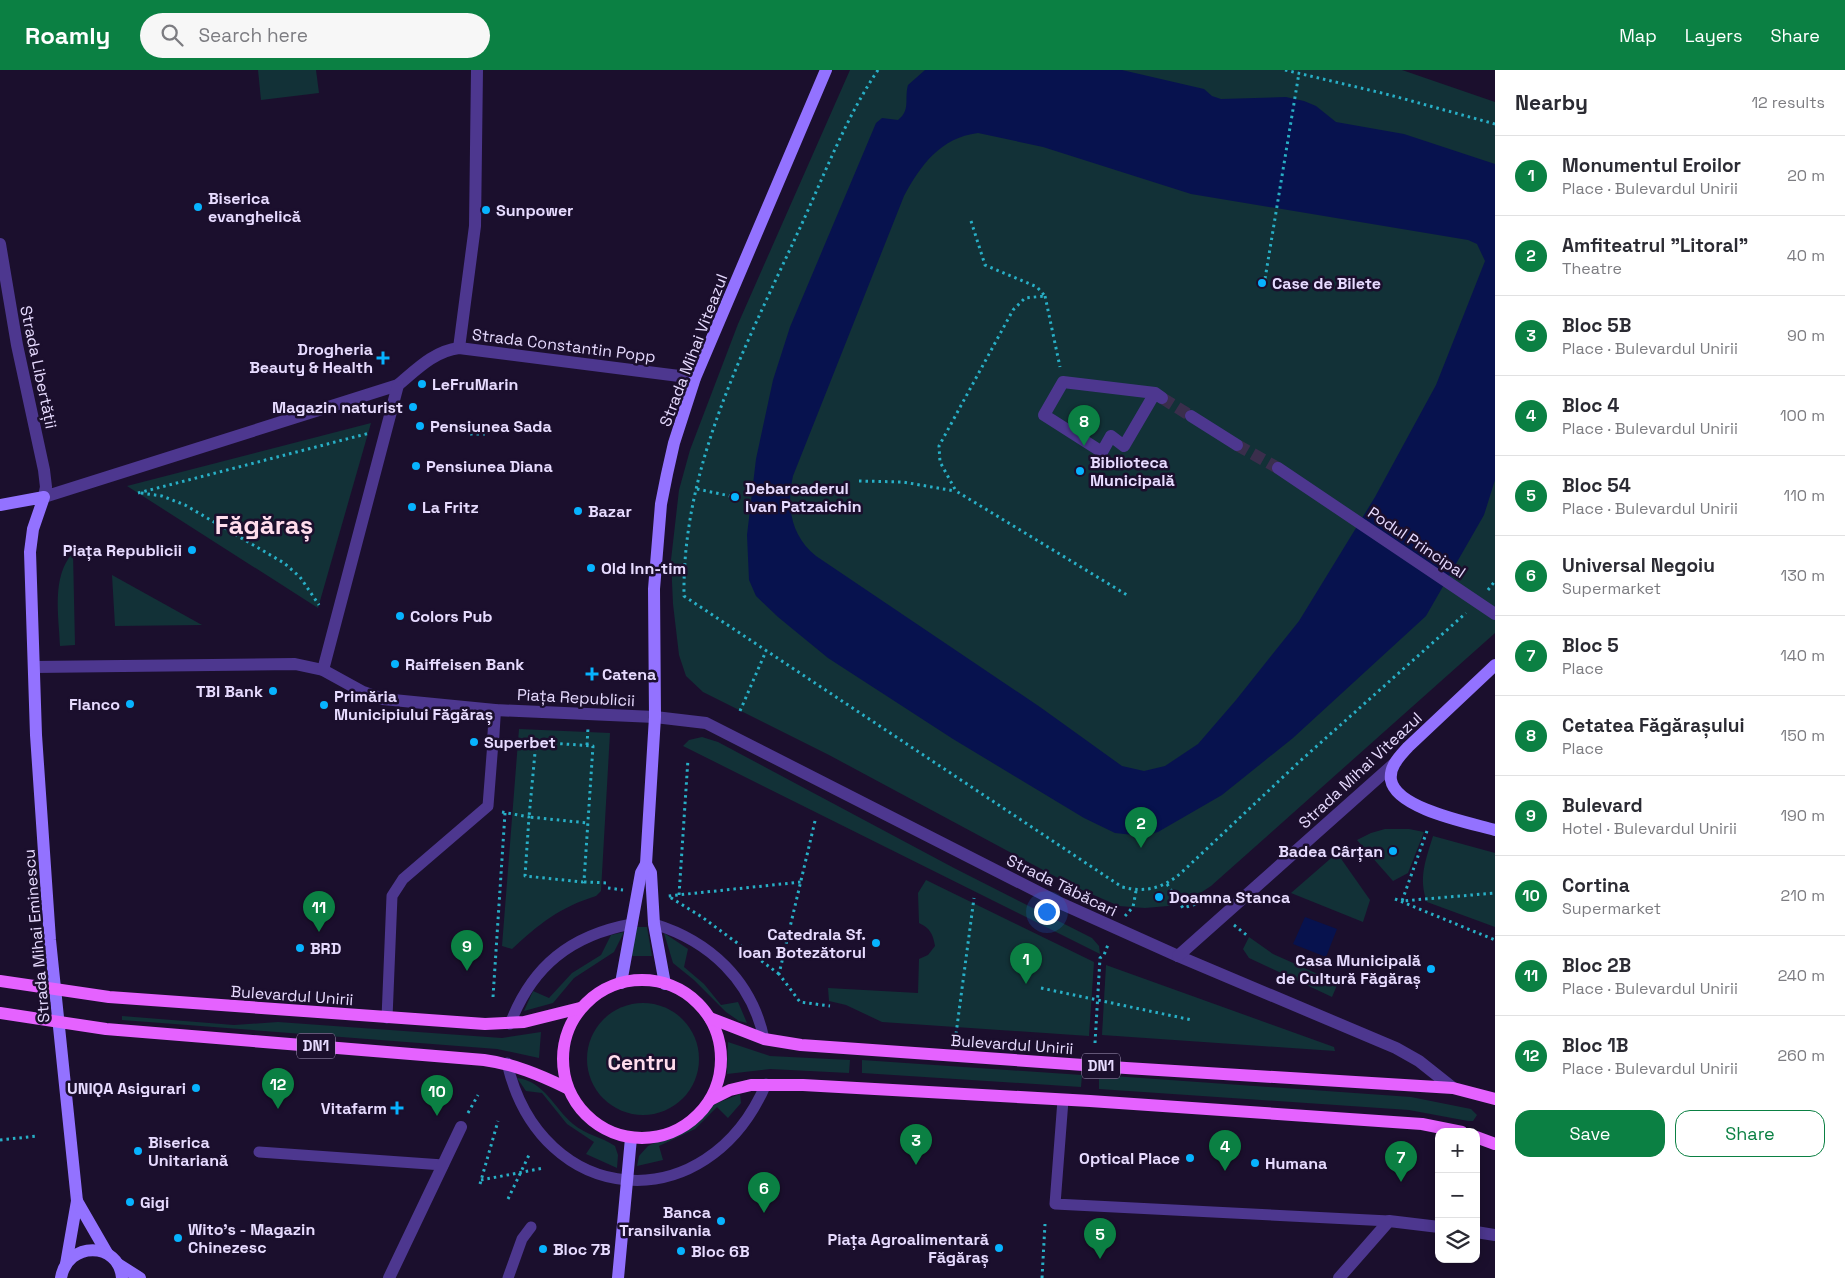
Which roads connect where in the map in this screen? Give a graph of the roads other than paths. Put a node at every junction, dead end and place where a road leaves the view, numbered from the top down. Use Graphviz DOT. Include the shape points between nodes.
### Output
graph roads {
  1 [pos="477,70"];
  2 [pos="826,70"];
  3 [pos="0,244"];
  4 [pos="459,348"];
  5 [pos="695,378"];
  6 [pos="1063,382"];
  7 [pos="398,385"];
  8 [pos="1191,416"];
  9 [pos="1237,445"];
  10 [pos="1278,468"];
  11 [pos="44,497"];
  12 [pos="0,504"];
  13 [pos="1495,614"];
  14 [pos="1495,665"];
  15 [pos="34,668"];
  16 [pos="323,670"];
  17 [pos="495,710"];
  18 [pos="655,717"];
  19 [pos="493,742"];
  20 [pos="1396,762"];
  21 [pos="1495,830"];
  22 [pos="646,864"];
  23 [pos="632,924"];
  24 [pos="654,924"];
  25 [pos="1178,956"];
  26 [pos="0,981"];
  27 [pos="621,983"];
  28 [pos="665,984"];
  29 [pos="56,989"];
  30 [pos="580,1008"];
  31 [pos="0,1013"];
  32 [pos="387,1018"];
  33 [pos="710,1018"];
  34 [pos="60,1022"];
  35 [pos="510,1024"];
  36 [pos="764,1039"];
  37 [pos="507,1063"];
  38 [pos="766,1084"];
  39 [pos="568,1088"];
  40 [pos="1453,1088"];
  41 [pos="1495,1099"];
  42 [pos="710,1100"];
  43 [pos="1063,1100"];
  44 [pos="461,1127"];
  45 [pos="1442,1128"];
  46 [pos="631,1138"];
  47 [pos="1480,1138"];
  48 [pos="1495,1144"];
  49 [pos="260,1152"];
  50 [pos="443,1165"];
  51 [pos="626,1181"];
  52 [pos="77,1201"];
  53 [pos="1389,1221"];
  54 [pos="531,1227"];
  55 [pos="1435,1227"];
  56 [pos="1480,1233"];
  57 [pos="1495,1235"];
  58 [pos="107,1253"];
  59 [pos="118,1264"];
  60 [pos="62,1274"];
  61 [pos="122,1278"];
  62 [pos="140,1278"];
  63 [pos="389,1278"];
  64 [pos="508,1278"];
  65 [pos="618,1278"];
  66 [pos="1339,1278"];
  1 -- 4 [label="street" via="475,226"];
  2 -- 5 [label="street, Strada Mihai Viteazul"];
  3 -- 11 [label="street, Strada Libertății" via="17,345 44,470"];
  4 -- 5 [label="street, Strada Constantin Popp"];
  4 -- 7 [label="street" via="434,356"];
  5 -- 18 [label="street, Strada Mihai Viteazul" via="674,443 661,504 654,589"];
  6 -- 6 [label="street" via="1158,395 1124,446 1111,436 1102,452 1044,415"];
  7 -- 11 [label="street"];
  7 -- 16 [label="street"];
  8 -- 9 [label="street"];
  10 -- 13 [label="street, Podul Principal"];
  11 -- 12 [label="street"];
  11 -- 15 [label="street" via="33,529 30,552"];
  14 -- 20 [label="street, Strada Mihai Viteazul"];
  15 -- 16 [label="street, Piața Republicii" via="276,663"];
  15 -- 29 [label="street, Strada Mihai Eminescu" via="47,897"];
  16 -- 17 [label="street, Piața Republicii" via="384,699"];
  17 -- 18 [label="street, Piața Republicii"];
  17 -- 19 [label="street"];
  18 -- 22 [label="street, Strada Mihai Viteazul"];
  18 -- 25 [label="street, Strada Tăbăcari" via="706,723 1051,899"];
  19 -- 32 [label="lane" via="488,806 410,874 392,896"];
  20 -- 21 [label="street" via="1391,780 1403,798 1425,809"];
  20 -- 25 [label="street, Strada Mihai Viteazul"];
  22 -- 23 [label="street" via="641,873"];
  22 -- 24 [label="street" via="651,873"];
  23 -- 27 [label="street"];
  23 -- 35 [label="lane" via="592,934 557,955 532,982"];
  24 -- 28 [label="street"];
  24 -- 36 [label="lane" via="695,941 733,972 760,1017"];
  25 -- 40 [label="street, Strada Tăbăcari" via="1396,1048 1419,1061"];
  26 -- 29 [label="main road, Bulevardul Unirii / DN1"];
  27 -- 28 [label="main road, Bulevardul Unirii / DN1" via="636,980"];
  27 -- 30 [label="main road, Bulevardul Unirii / DN1" via="606,988"];
  28 -- 33 [label="main road, Bulevardul Unirii / DN1" via="679,989 697,1002"];
  29 -- 32 [label="main road, Bulevardul Unirii / DN1" via="109,997"];
  29 -- 34 [label="street, Strada Mihai Eminescu"];
  30 -- 35 [label="main road, Bulevardul Unirii / DN1"];
  30 -- 39 [label="main road, Bulevardul Unirii / DN1" via="571,1022 564,1046 563,1071"];
  31 -- 34 [label="main road, DN1"];
  32 -- 35 [label="main road, Bulevardul Unirii / DN1"];
  33 -- 36 [label="main road, Bulevardul Unirii / DN1"];
  33 -- 42 [label="main road, Bulevardul Unirii / DN1" via="718,1038 721,1060 718,1081"];
  34 -- 37 [label="main road, DN1" via="106,1029"];
  34 -- 52 [label="street, Strada Mihai Eminescu"];
  36 -- 40 [label="main road, Bulevardul Unirii / DN1" via="848,1049"];
  37 -- 39 [label="main road, DN1"];
  37 -- 51 [label="lane" via="513,1088 525,1113 555,1149 603,1176"];
  38 -- 42 [label="main road, Bulevardul Unirii / DN1" via="730,1090"];
  38 -- 43 [label="main road, Bulevardul Unirii / DN1"];
  38 -- 51 [label="lane" via="744,1125 711,1156 689,1169 658,1179"];
  39 -- 46 [label="main road, Bulevardul Unirii / DN1" via="592,1121"];
  40 -- 41 [label="main road, Bulevardul Unirii / DN1"];
  42 -- 46 [label="main road, Bulevardul Unirii / DN1" via="695,1118 676,1131 654,1138"];
  43 -- 45 [label="main road, Bulevardul Unirii / DN1" via="1422,1124"];
  43 -- 53 [label="lane" via="1055,1204"];
  44 -- 50 [label="street"];
  46 -- 51 [label="street"];
  47 -- 48 [label="main road"];
  49 -- 50 [label="lane"];
  50 -- 63 [label="street"];
  51 -- 65 [label="street"];
  52 -- 58 [label="street, Strada Mihai Eminescu"];
  52 -- 60 [label="street, Strada Mihai Eminescu"];
  53 -- 55 [label="street"];
  53 -- 66 [label="street"];
  54 -- 64 [label="lane" via="522,1239"];
  56 -- 57 [label="street"];
  58 -- 59 [label="street, Strada Mihai Eminescu"];
  58 -- 60 [label="street" via="98,1250 80,1252"];
  59 -- 61 [label="street"];
  59 -- 62 [label="street"];
}
